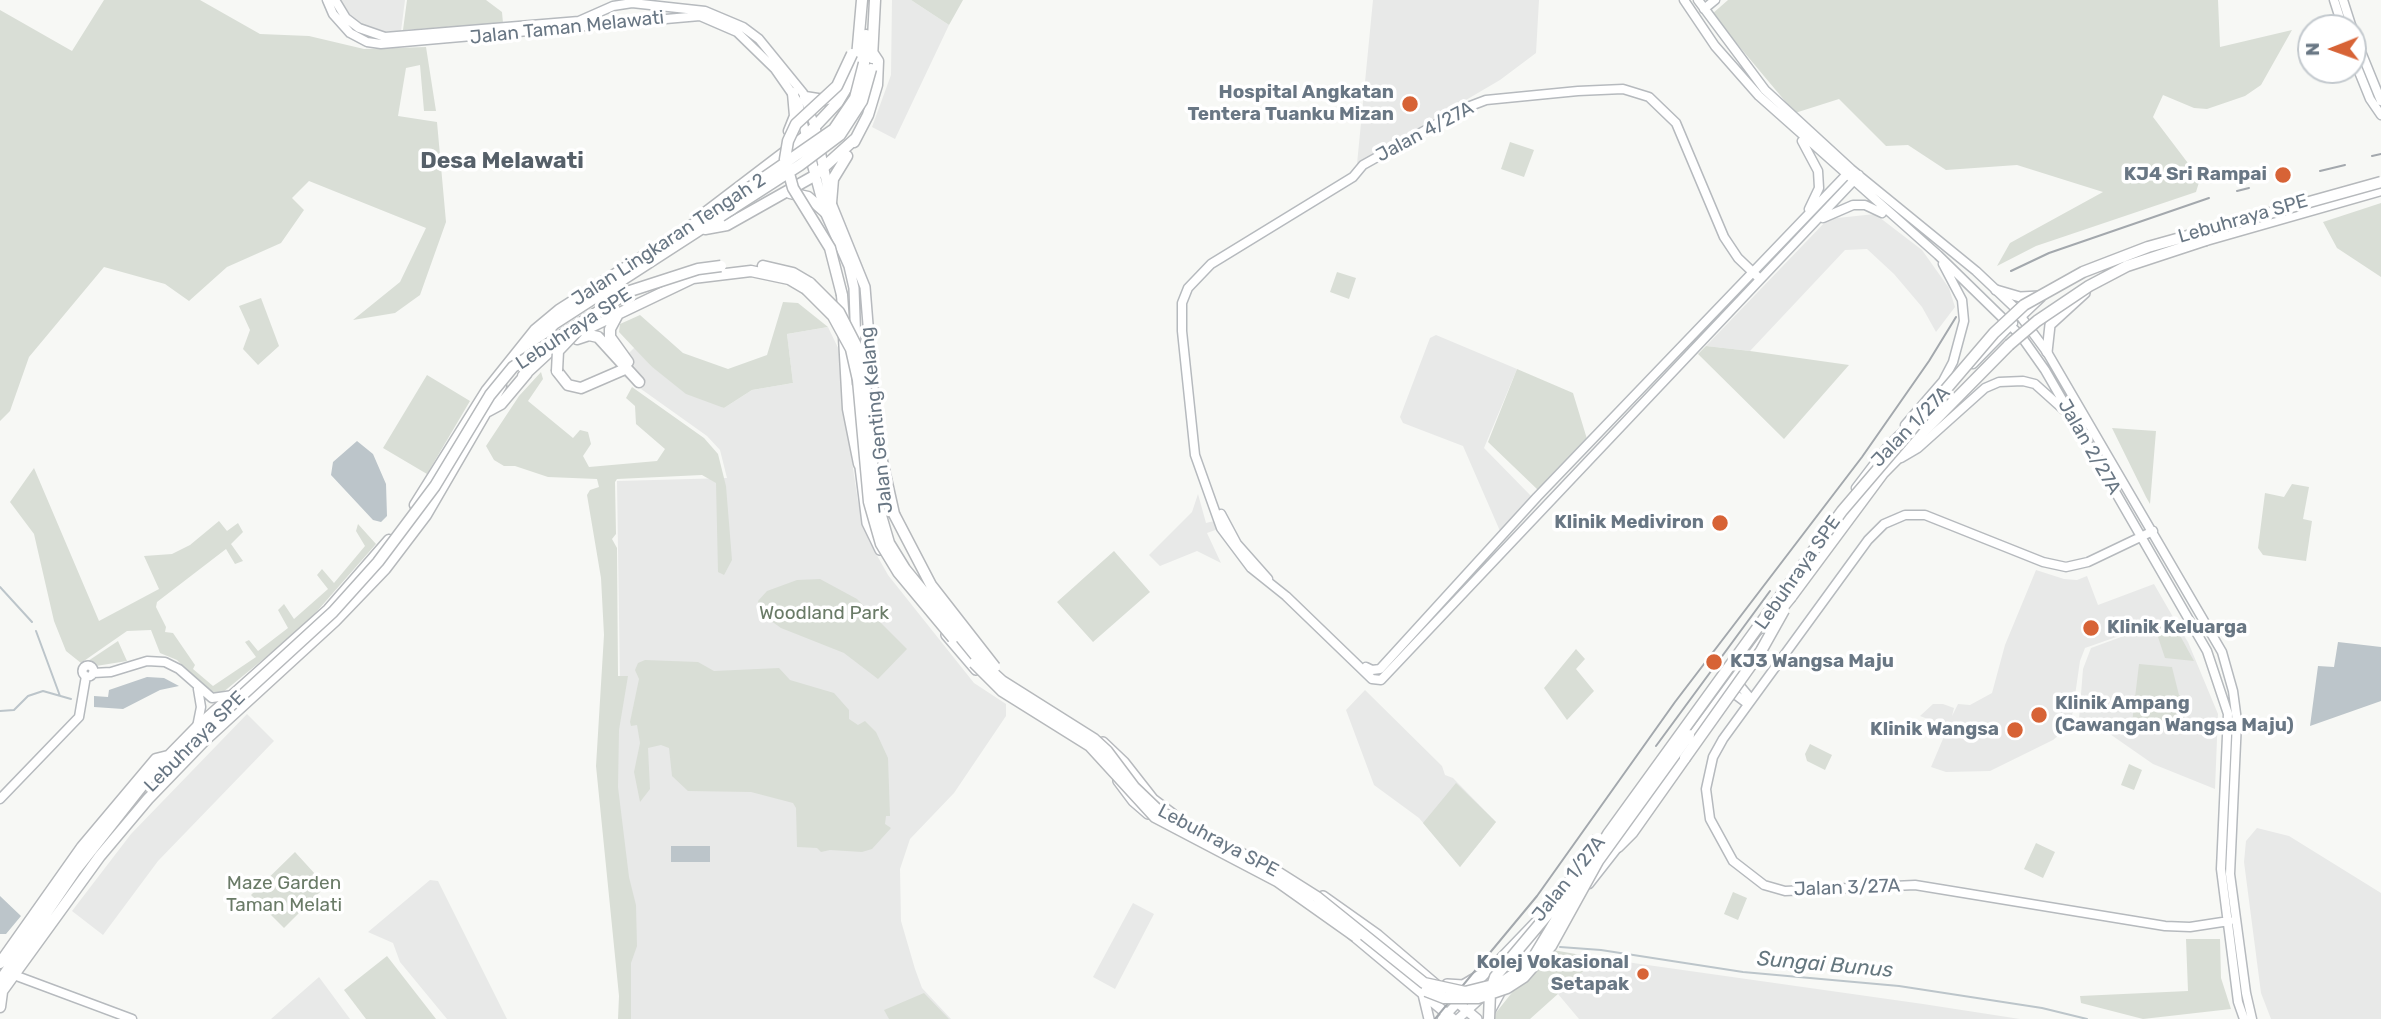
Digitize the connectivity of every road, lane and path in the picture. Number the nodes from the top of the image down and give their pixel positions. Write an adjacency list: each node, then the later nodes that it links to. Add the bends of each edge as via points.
1 (327, 0): 10 (main road, Jalan Taman Melawati, via 350,33 381,44)
2 (335, 0): 8 (main road, Jalan Taman Melawati, via 359,29 386,37 579,21)
3 (863, 0): 12 (highway, Jalan Lingkaran Tengah 2); 16 (highway, via 857,57); 60 (highway, bridge, via 852,54 838,86 796,124 785,159 793,188 830,248 842,295 848,409)
4 (875, 0): 11 (highway, Jalan Lingkaran Tengah 2)
5 (1686, 0): 9 (main road); 14 (main road, Jalan 2/27A, via 1714,46)
6 (1698, 0): 9 (main road, Jalan 2/27A)
7 (1715, 0): 9 (main road)
8 (613, 6): 10 (main road, via 610,18); 18 (main road, Jalan Taman Melawati, via 660,4 727,18 759,39)
9 (1704, 9): 14 (main road, via 1705,24); 27 (main road, Jalan 2/27A, via 1765,90)
10 (616, 22): 17 (main road, Jalan Taman Melawati, via 700,16 715,20 753,44)
11 (872, 52): 12 (highway, Jalan Lingkaran Tengah 2); 24 (highway, via 878,61 877,85)
12 (868, 66): 36 (highway, Jalan Lingkaran Tengah 2, bridge, via 855,98 834,129); 36 (highway, Jalan Lingkaran Tengah 2, bridge, via 862,101 840,135 800,165)
13 (2367, 67): 19 (main road)
14 (1736, 68): 22 (main road, Jalan 2/27A)
15 (2364, 84): 20 (main road)
16 (844, 92): 18 (highway, via 824,100); 21 (highway)
17 (793, 93): 23 (main road, Jalan Taman Melawati); 25 (highway, via 793,121)
18 (805, 97): 21 (main road, Jalan Taman Melawati)
19 (2381, 101)
20 (2381, 115)
21 (815, 127): 23 (highway); 26 (main road)
22 (1793, 129): 27 (main road, Jalan 2/27A); 33 (main road, via 1818,171 1816,196)
23 (806, 136): 25 (highway); 26 (main road)
24 (855, 139): 26 (highway); 32 (highway, via 834,174)
25 (771, 162): 29 (highway, via 788,163 792,168); 36 (highway, via 708,207)
26 (818, 173): 29 (highway); 32 (main road, Jalan Genting Kelang)
27 (1852, 175): 33 (main road, Jalan 4/27A); 34 (main road, Jalan 4/27A); 35 (main road, Jalan 2/27A); 42 (main road, Jalan 2/27A)
28 (2381, 180): 43 (main road, Jalan 1/27A, via 2165,238 2098,261); 72 (highway, Lebuhraya SPE, bridge, via 2148,247 2083,272 2025,305 1994,332 1876,468)
29 (789, 190): 31 (highway)
30 (2381, 192): 38 (main road, Jalan 1/27A); 63 (highway, Lebuhraya SPE, bridge, via 2152,256 2071,296 2009,345 1883,473)
31 (779, 196): 32 (highway, via 802,194); 36 (highway, via 727,225)
32 (828, 207): 57 (main road, Jalan Genting Kelang, via 865,287); 60 (main road, Jalan Genting Kelang, via 854,288)
33 (1802, 220): 39 (main road, Jalan 4/27A)
34 (1814, 223): 35 (main road, via 1853,205 1875,208); 39 (main road, Jalan 4/27A)
35 (1899, 224): 37 (main road, Jalan 2/27A)
36 (696, 228): 55 (highway, Jalan Lingkaran Tengah 2, via 551,327 513,369); 66 (highway, Jalan Lingkaran Tengah 2, via 559,310 520,345 398,529 328,610)
37 (1938, 255): 46 (main road, Jalan 2/27A); 58 (main road, via 1962,300 1964,321 1943,381)
38 (2106, 273): 47 (main road, Jalan 1/27A, via 2068,295); 51 (main road, via 2050,325)
39 (1757, 276): 39 (main road, Jalan 4/27A, via 1724,237 1676,123 1648,97 1623,89 1486,100 1363,165 1353,177 1198,274 1188,288 1181,315 1194,443 1237,544 1373,678 1386,677)
40 (655, 282): 41 (highway, Lebuhraya SPE, bridge, via 721,267 778,268); 52 (highway, bridge, via 563,342 556,355 558,371 568,385 581,388); 76 (highway, Lebuhraya SPE, bridge, via 621,296 513,367 429,495 378,562 333,612)
41 (808, 286): 44 (highway, Lebuhraya SPE, via 772,274 727,272 693,278); 63 (highway, Lebuhraya SPE, bridge, via 833,316 851,349 869,502 881,544 898,572 976,666 1002,691 1090,746 1155,817 1277,881 1426,992 1444,998 1491,995 1524,977 1542,958 1598,861); 67 (highway, Lebuhraya SPE, bridge, via 839,312 860,353 874,495 896,556 980,661)
42 (1996, 290): 43 (main road, via 2020,297); 45 (main road, Jalan 2/27A)
43 (2042, 296): 45 (main road, Jalan 1/27A)
44 (619, 314): 52 (highway, via 610,337); 53 (highway, Lebuhraya SPE, via 576,334)
45 (2021, 316): 46 (main road, Jalan 1/27A); 47 (main road, Jalan 2/27A)
46 (2012, 325): 48 (main road, Jalan 1/27A); 49 (main road, Jalan 2/27A)
47 (2029, 328): 49 (main road, Jalan 1/27A); 51 (main road, Jalan 2/27A)
48 (2003, 334): 50 (main road, via 2009,336); 58 (main road, Jalan 1/27A)
49 (2021, 335): 50 (main road, Jalan 1/27A); 56 (main road, Jalan 2/27A)
50 (2011, 345): 59 (main road, Jalan 1/27A)
51 (2047, 352): 61 (main road, Jalan 2/27A)
52 (627, 366): 53 (highway, via 602,340 589,335); 54 (highway)
53 (523, 376): 55 (highway, via 500,404)
54 (639, 382)
55 (488, 411): 85 (highway, Jalan Lingkaran Tengah 2, via 426,515 385,569 156,790 100,856)
56 (2073, 419): 59 (main road, via 2035,384 1999,382 1984,388); 62 (main road, Jalan 2/27A)
57 (878, 443): 67 (highway, bridge, via 894,514 930,585 991,663); 73 (main road, Jalan Genting Kelang, via 883,512 899,553 929,595 1006,682 1105,743)
58 (1888, 446): 84 (main road, Jalan 1/27A, via 1584,863)
59 (1901, 458): 64 (main road, Jalan 1/27A)
60 (859, 464): 74 (main road, Jalan Genting Kelang, via 867,523 926,611 1002,695 1092,750)
61 (2151, 531): 62 (main road, Jalan 3/27A); 79 (main road, Jalan 2/27A, via 2221,652 2233,691 2236,771)
62 (2140, 537): 69 (main road, Jalan 3/27A, via 2066,568 1925,515 1895,519 1874,531); 78 (main road, Jalan 2/27A, via 2207,651 2228,714 2221,842)
63 (1791, 597): 77 (highway, bridge, via 1761,651)
64 (1737, 675): 68 (main road, Jalan 1/27A); 69 (main road, via 1738,687)
65 (197, 686): 66 (main road, via 212,698); 70 (main road, via 201,707); 75 (main road, via 165,662 147,661 90,675 79,717)
66 (233, 695): 70 (highway, Jalan Lingkaran Tengah 2)
67 (1024, 696): 72 (highway, Lebuhraya SPE, bridge, via 1094,739 1159,811 1298,885 1424,983 1450,991 1494,986 1530,962 1582,874)
68 (1720, 699): 69 (main road, via 1734,694); 77 (main road, Jalan 1/27A)
69 (1749, 702): 80 (main road, Jalan 3/27A, via 1713,757 1706,789 1710,819 1720,842 1733,861 1764,885 1798,892 1916,885 2165,926)
70 (197, 727): 71 (highway, Jalan Lingkaran Tengah 2)
71 (169, 756): 76 (highway, Jalan Lingkaran Tengah 2); 82 (highway, via 156,759 82,846)
72 (1649, 778): 100 (highway, bridge, via 1588,852 1548,914 1501,968 1490,992)
73 (1143, 788): 74 (main road, via 1141,800); 86 (main road, Jalan Genting Kelang, via 1186,822 1317,892)
74 (1130, 798): 89 (main road, Jalan Genting Kelang, via 1154,818 1288,891)
75 (0, 799)
76 (122, 811): 87 (highway, Jalan Lingkaran Tengah 2)
77 (1618, 847): 83 (main road, Jalan 1/27A)
78 (2224, 901): 79 (main road, Jalan 2/27A); 80 (main road)
79 (2231, 921): 80 (main road, Jalan 3/27A); 81 (main road, Jalan 2/27A); 102 (main road, Jalan 2/27A)
80 (2210, 924): 81 (main road)
81 (2229, 940): 101 (main road, Jalan 2/27A)
82 (0, 962)
83 (1515, 965): 91 (main road, Jalan 1/27A); 100 (main road)
84 (1490, 969): 86 (main road, via 1463,985); 88 (main road, Jalan 1/27A)
85 (14, 975): 90 (highway, Jalan Lingkaran Tengah 2); 96 (main road)
86 (1429, 978): 92 (main road, Jalan Genting Kelang)
87 (0, 981)
88 (1471, 988): 91 (main road, via 1471,997); 92 (main road, Jalan 1/27A)
89 (1420, 989): 95 (main road, Jalan Genting Kelang); 97 (main road)
90 (1, 993): 93 (highway)
91 (1482, 998): 94 (main road, Jalan 1/27A)
92 (1457, 1002): 94 (main road, Jalan Genting Kelang); 95 (main road, Jalan 1/27A)
93 (0, 1007)
94 (1467, 1010): 98 (main road, Jalan 1/27A); 99 (main road, Jalan Genting Kelang)
95 (1447, 1017)
96 (132, 1019)
97 (1429, 1019)
98 (1458, 1019)
99 (1477, 1019)
100 (1488, 1019)
101 (2244, 1019)
102 (2252, 1019)

